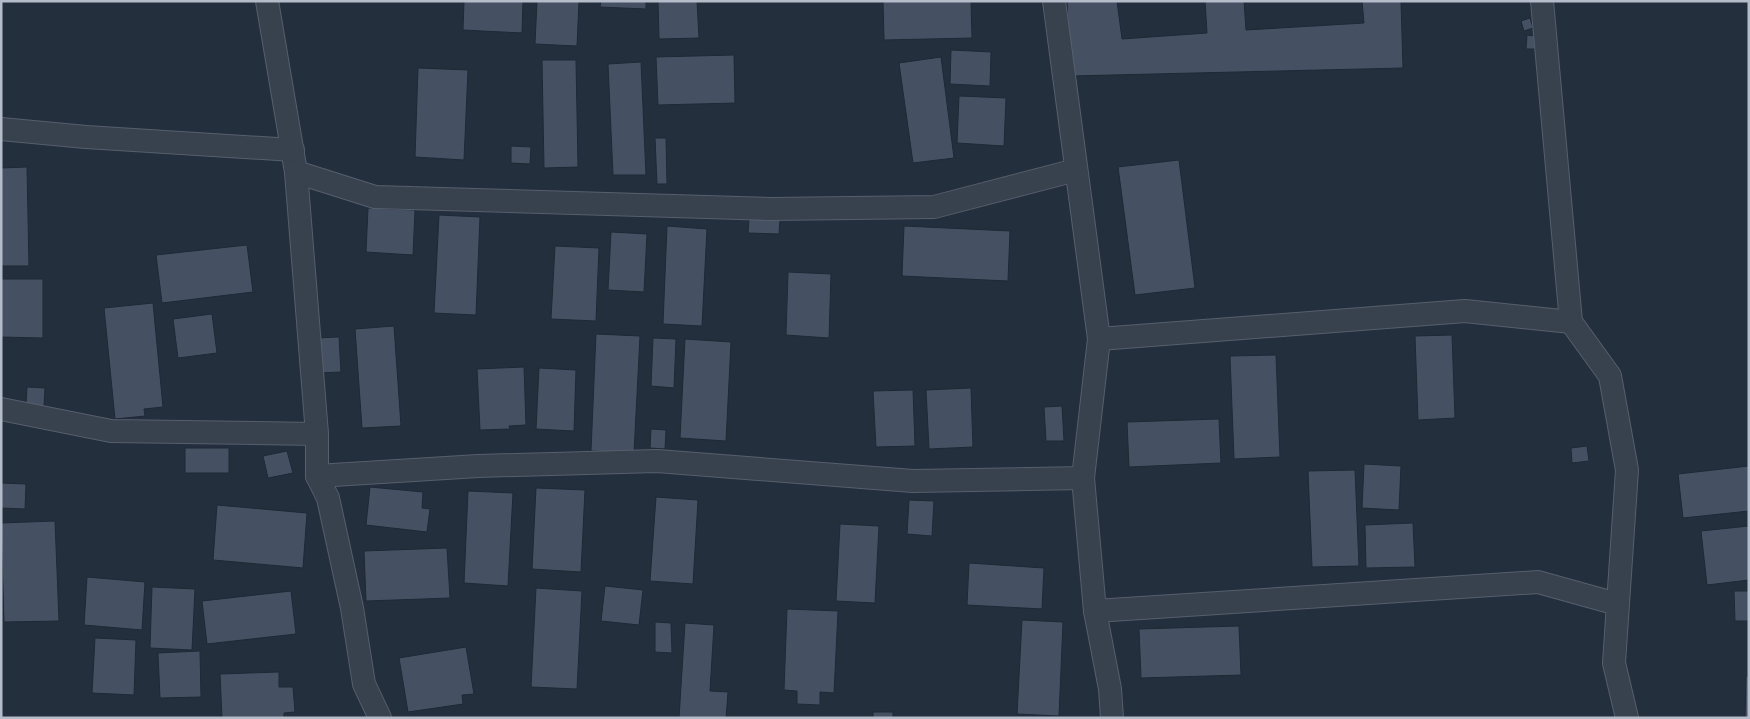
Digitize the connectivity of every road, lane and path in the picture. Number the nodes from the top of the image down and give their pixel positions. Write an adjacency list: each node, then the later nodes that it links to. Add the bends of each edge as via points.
1 (267, 1): 5 (street)
2 (1054, 1): 6 (street)
3 (1542, 1): 7 (street)
4 (1, 129): 5 (street)
5 (295, 161): 6 (street, via 375,197 770,210 934,206); 10 (street)
6 (1076, 170): 8 (street)
7 (1571, 322): 8 (street, via 1465,311); 13 (street, via 1610,376 1627,470)
8 (1099, 339): 12 (street)
9 (1, 410): 10 (street, via 111,431)
10 (317, 434): 11 (street)
11 (317, 476): 12 (street, via 478,466 657,461 913,481); 15 (street, via 328,498 352,608 364,684)
12 (1083, 478): 14 (street)
13 (1617, 604): 14 (street, via 1538,582); 17 (street, via 1614,662)
14 (1095, 611): 16 (street, via 1110,689)
15 (380, 718)
16 (1112, 718)
17 (1627, 718)

